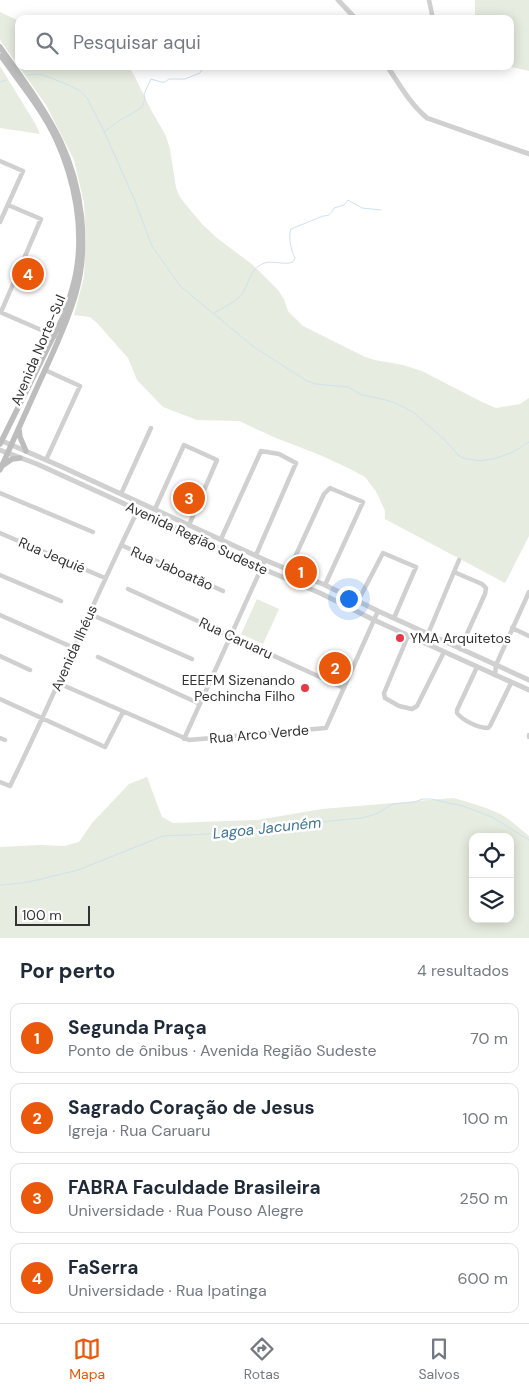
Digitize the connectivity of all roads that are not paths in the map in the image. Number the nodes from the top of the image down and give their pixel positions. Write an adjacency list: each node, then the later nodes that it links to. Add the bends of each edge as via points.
1 (338, 0): 3 (street)
2 (429, 0): 4 (street)
3 (352, 15)
4 (432, 15)
5 (0, 47): 7 (main road, Avenida Norte-Sul)
6 (0, 54): 15 (main road, Avenida Norte-Sul, via 56,140 74,195 78,226 76,275)
7 (15, 68)
8 (16, 70): 16 (main road, Avenida Norte-Sul, via 54,128 66,152 78,193 83,235 79,277)
9 (391, 70): 10 (street, via 427,118)
10 (529, 154)
11 (2, 162): 12 (street, via 23,171)
12 (8, 205): 13 (street); 14 (street, via 41,219)
13 (0, 222)
14 (0, 312): 15 (street)
15 (54, 335): 16 (street); 18 (main road, Avenida Norte-Sul)
16 (57, 346): 17 (main road, Avenida Norte-Sul)
17 (45, 370): 19 (main road, Avenida Norte-Sul); 28 (street, via 80,386)
18 (9, 427): 21 (main road); 22 (main road, Avenida Norte-Sul)
19 (19, 428): 23 (main road, Avenida Norte-Sul); 25 (main road)
20 (151, 428): 31 (street)
21 (0, 432)
22 (0, 442): 23 (street, Avenida Região Sudeste)
23 (11, 445): 25 (street, Avenida Região Sudeste); 26 (main road, Avenida Norte-Sul)
24 (0, 450): 26 (street, Avenida Região Sudeste)
25 (26, 451): 28 (street, Avenida Região Sudeste)
26 (8, 454): 27 (street, Avenida Região Sudeste); 29 (main road, Avenida Norte-Sul)
27 (20, 458): 29 (main road, via 12,459); 33 (street, Avenida Região Sudeste)
28 (46, 460): 31 (street, Avenida Região Sudeste)
29 (0, 469)
30 (0, 493): 35 (street)
31 (121, 494): 32 (street, Avenida Região Sudeste)
32 (155, 509): 34 (street, Avenida Região Sudeste); 34 (street, via 184,445 217,460)
33 (138, 510): 38 (street, Avenida Ilhéus); 42 (street, Avenida Região Sudeste)
34 (189, 525): 37 (street, Avenida Região Sudeste)
35 (93, 532)
36 (0, 533): 46 (street, Rua Jequié)
37 (221, 539): 39 (street, Avenida Região Sudeste); 39 (street, via 261,451 279,454 296,463)
38 (121, 545): 46 (street, Avenida Ilhéus); 49 (street, Rua Jaboatão)
39 (256, 555): 40 (street, Avenida Região Sudeste)
40 (265, 560): 42 (street); 43 (street, Avenida Região Sudeste)
41 (459, 560): 44 (street)
42 (261, 568): 57 (street, Avenida Região Sudeste); 60 (street)
43 (289, 570): 47 (street, Avenida Região Sudeste); 47 (street, via 324,494 330,488 347,494 363,502)
44 (454, 572): 59 (street); 64 (street, via 486,588)
45 (0, 575): 51 (street)
46 (105, 578): 54 (street, Avenida Ilhéus)
47 (325, 585): 52 (street, Avenida Região Sudeste)
48 (128, 589): 60 (street, Rua Caruaru)
49 (224, 590)
50 (529, 593): 58 (street)
51 (61, 601)
52 (358, 601): 53 (street, Avenida Região Sudeste); 56 (street, via 383,553 416,567)
53 (378, 611): 56 (street, Avenida Região Sudeste); 57 (street, Rua Arco Verde)
54 (90, 614): 63 (street, Avenida Ilhéus); 68 (street)
55 (0, 615): 63 (street)
56 (394, 618): 59 (street, Avenida Região Sudeste)
57 (374, 620): 61 (street, Avenida Região Sudeste); 76 (street, Rua Arco Verde)
58 (512, 628): 62 (street); 69 (street)
59 (428, 634): 64 (street, Avenida Região Sudeste)
60 (231, 636): 76 (street, Rua Caruaru); 79 (street)
61 (408, 636): 65 (street, Avenida Região Sudeste); 65 (street, via 384,693 385,698 399,706 412,709 417,706)
62 (529, 636)
63 (74, 648): 74 (street, Avenida Ilhéus)
64 (460, 649): 69 (street, Avenida Região Sudeste)
65 (444, 652): 70 (street, Avenida Região Sudeste)
66 (0, 656): 71 (street)
67 (98, 658): 79 (street)
68 (192, 659)
69 (496, 665): 72 (street); 73 (street, Avenida Região Sudeste)
70 (477, 667): 72 (street, Avenida Região Sudeste); 75 (street, via 457,712 473,724 489,727)
71 (30, 670)
72 (495, 675): 75 (street, Avenida Região Sudeste)
73 (529, 680)
74 (58, 683): 80 (street); 81 (street, Avenida Ilhéus)
75 (511, 683): 77 (street, Avenida Região Sudeste)
76 (344, 688): 82 (street, Rua Arco Verde, via 326,728)
77 (529, 690)
78 (0, 699): 81 (street)
79 (200, 704): 82 (street)
80 (123, 712): 81 (street, via 105,747); 82 (street)
81 (42, 719): 83 (street, Avenida Ilhéus, via 10,786)
82 (184, 739)
83 (0, 782)

